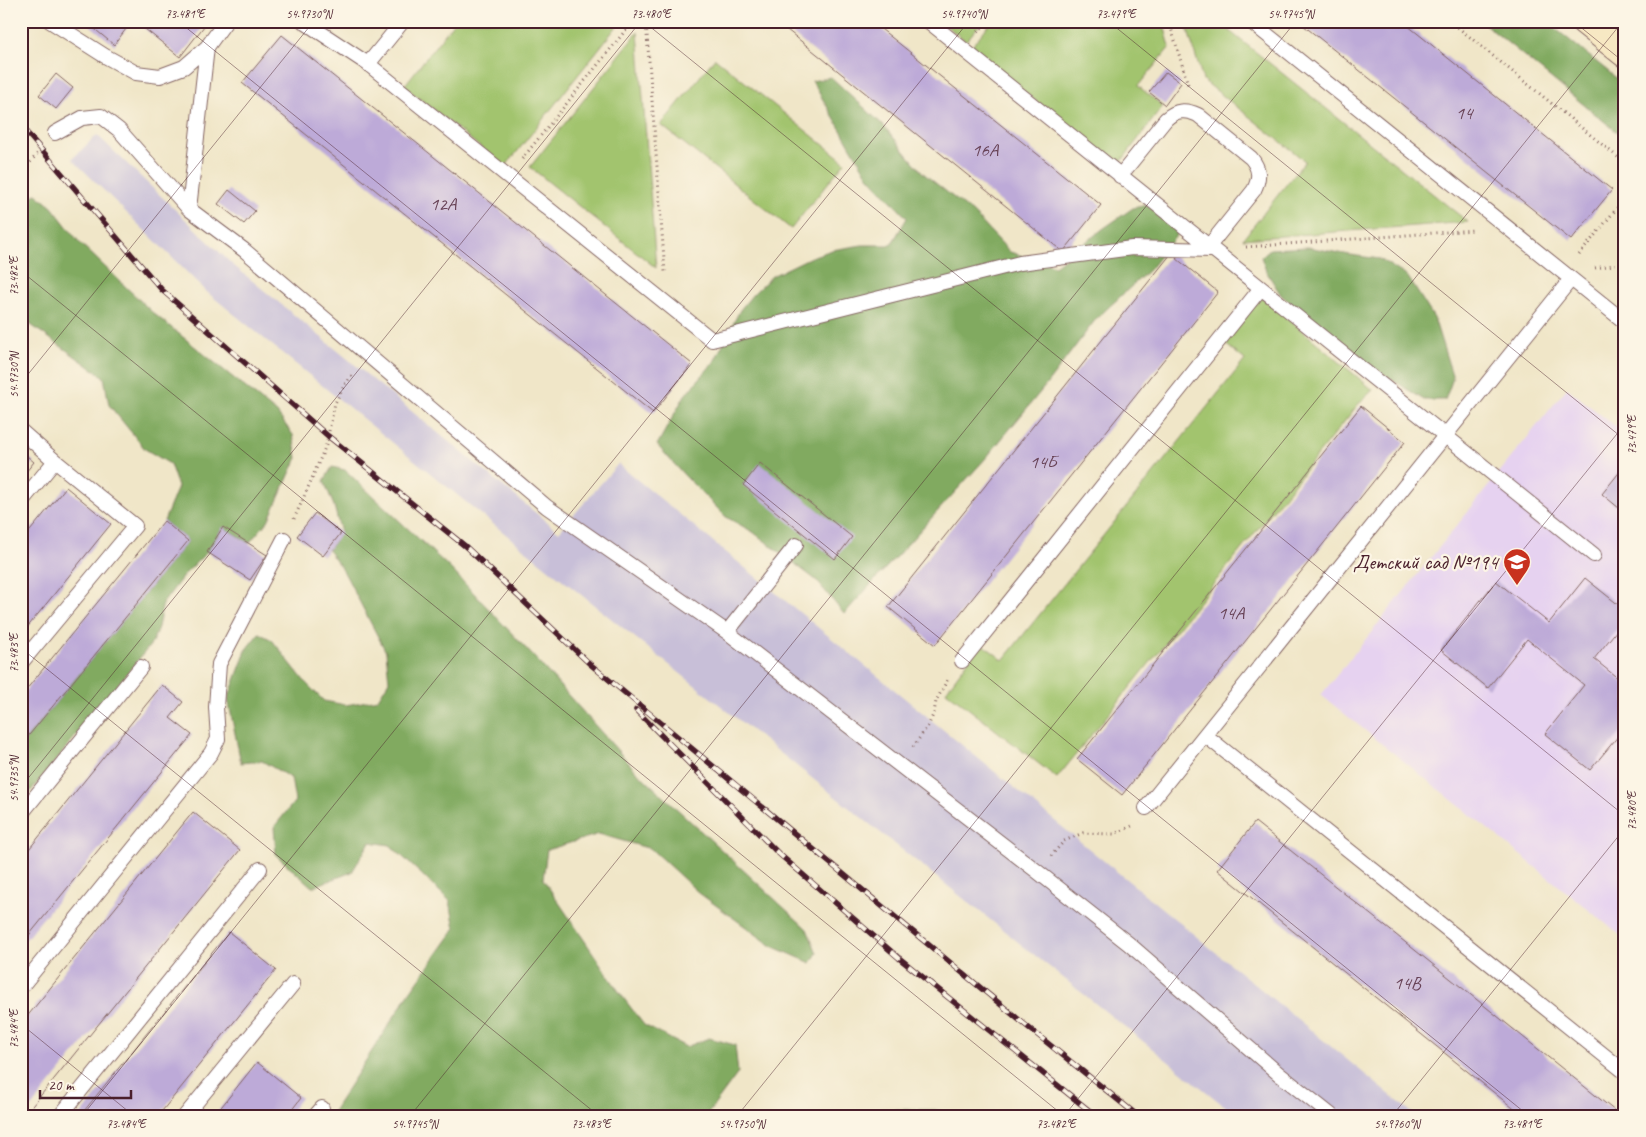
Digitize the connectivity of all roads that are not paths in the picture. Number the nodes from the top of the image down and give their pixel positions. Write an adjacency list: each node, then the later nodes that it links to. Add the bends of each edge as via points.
1 (50, 21): 8 (lane, via 136,73 160,76 184,67)
2 (226, 21): 8 (lane)
3 (303, 21): 10 (lane)
4 (403, 21): 10 (lane)
5 (928, 21): 12 (lane)
6 (1250, 21): 15 (lane)
7 (1585, 21): 9 (main road)
8 (207, 48): 13 (lane)
9 (1625, 53)
10 (368, 64): 14 (lane, via 712,340 1020,263 1132,248)
11 (55, 133): 13 (lane, via 82,118 101,116 119,130)
12 (1120, 176): 14 (lane); 14 (lane, via 1172,113 1190,111 1198,115 1251,158 1259,173 1254,190)
13 (189, 209): 25 (lane, via 244,250 547,507)
14 (1211, 248): 16 (lane)
15 (1568, 276): 17 (lane); 19 (lane)
16 (1261, 288): 19 (lane); 26 (lane)
17 (1625, 322)
18 (21, 432): 20 (lane)
19 (1445, 436): 24 (lane); 29 (lane)
20 (54, 461): 21 (lane); 27 (lane, via 135,526)
21 (21, 502)
22 (284, 539): 34 (lane, via 219,664 218,739 211,754)
23 (796, 545): 25 (lane)
24 (1594, 556)
25 (727, 632): 38 (lane, via 1129,944)
26 (962, 661)
27 (21, 663)
28 (141, 667): 31 (lane)
29 (1205, 736): 30 (lane); 35 (lane)
30 (1146, 808)
31 (21, 814)
32 (260, 869): 36 (lane)
33 (293, 984): 37 (lane)
34 (21, 987)
35 (1625, 1072)
36 (60, 1116)
37 (185, 1116)
38 (1332, 1116)

